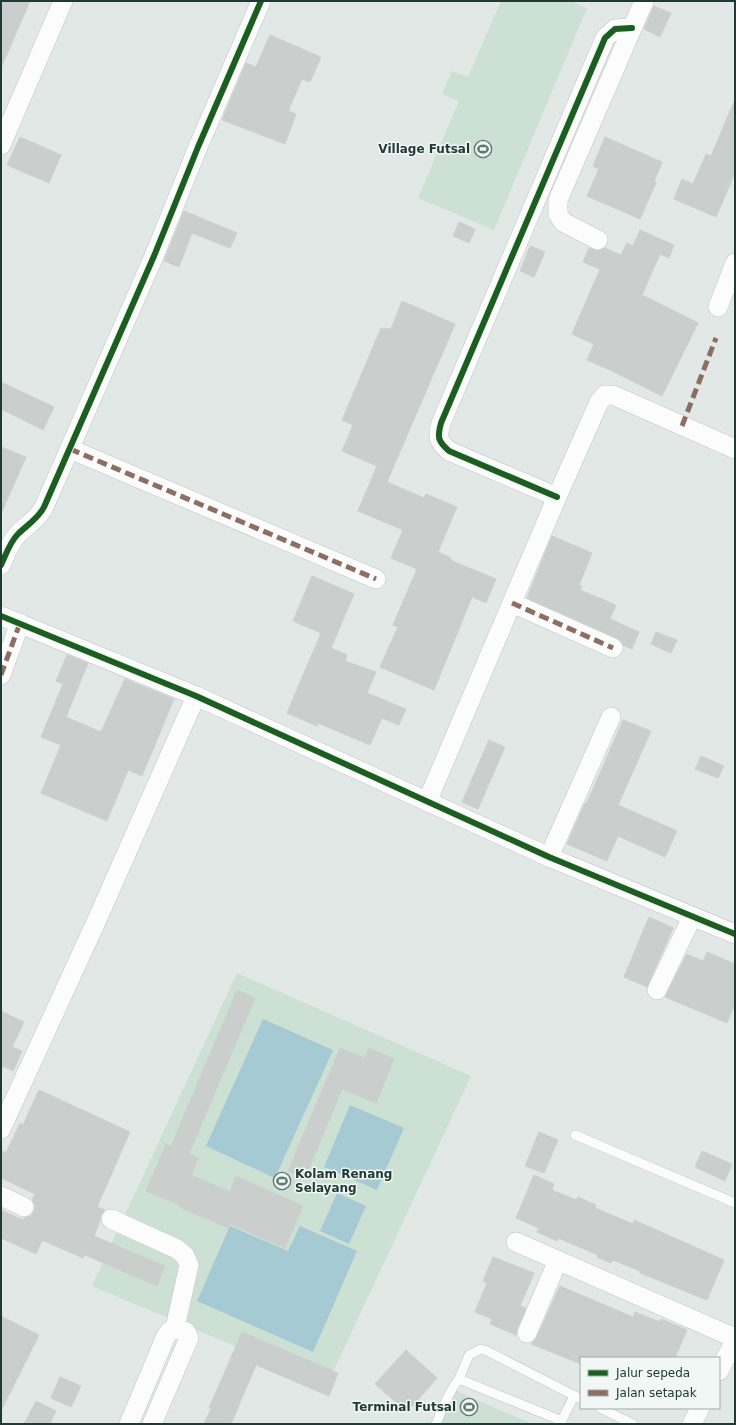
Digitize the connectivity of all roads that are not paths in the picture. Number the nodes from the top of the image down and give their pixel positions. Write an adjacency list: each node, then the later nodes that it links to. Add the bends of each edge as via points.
1 (64, 1): 5 (street)
2 (261, 1): 9 (street)
3 (644, 1): 4 (street)
4 (632, 28): 6 (street, via 558,200 558,214 563,222); 11 (street, via 615,29 605,38 438,433 441,444 449,451)
5 (1, 145)
6 (598, 240)
7 (735, 263): 8 (street)
8 (718, 307)
9 (70, 449): 12 (street, via 41,513 17,535); 13 (street)
10 (735, 449): 11 (street, via 613,395 605,395 599,402)
11 (557, 496): 14 (street)
12 (1, 564)
13 (376, 579)
14 (512, 603): 17 (street); 21 (street)
15 (1, 616): 16 (street)
16 (20, 623): 18 (street); 19 (street)
17 (613, 648)
18 (1, 675)
19 (196, 696): 21 (street); 26 (street)
20 (611, 717): 22 (street)
21 (427, 802): 22 (street)
22 (549, 857): 23 (street)
23 (692, 916): 24 (street); 25 (street)
24 (735, 934)
25 (657, 990)
26 (1, 1129)
27 (575, 1135): 29 (lane)
28 (1, 1196): 30 (street)
29 (735, 1204)
30 (24, 1206)
31 (111, 1219): 34 (street, via 177,1249 185,1256 189,1265)
32 (516, 1242): 33 (street)
33 (558, 1260): 35 (street); 36 (street)
34 (174, 1328): 43 (street, via 166,1336); 44 (street, via 186,1332 189,1338)
35 (527, 1333)
36 (735, 1339): 37 (street)
37 (720, 1369)
38 (459, 1379): 39 (lane, via 469,1355 481,1349); 42 (lane); 45 (lane, via 448,1395)
39 (577, 1397): 42 (lane)
40 (602, 1409): 46 (lane)
41 (700, 1409): 47 (street)
42 (561, 1422)
43 (129, 1424)
44 (152, 1424)
45 (436, 1424)
46 (633, 1424)
47 (692, 1424)

